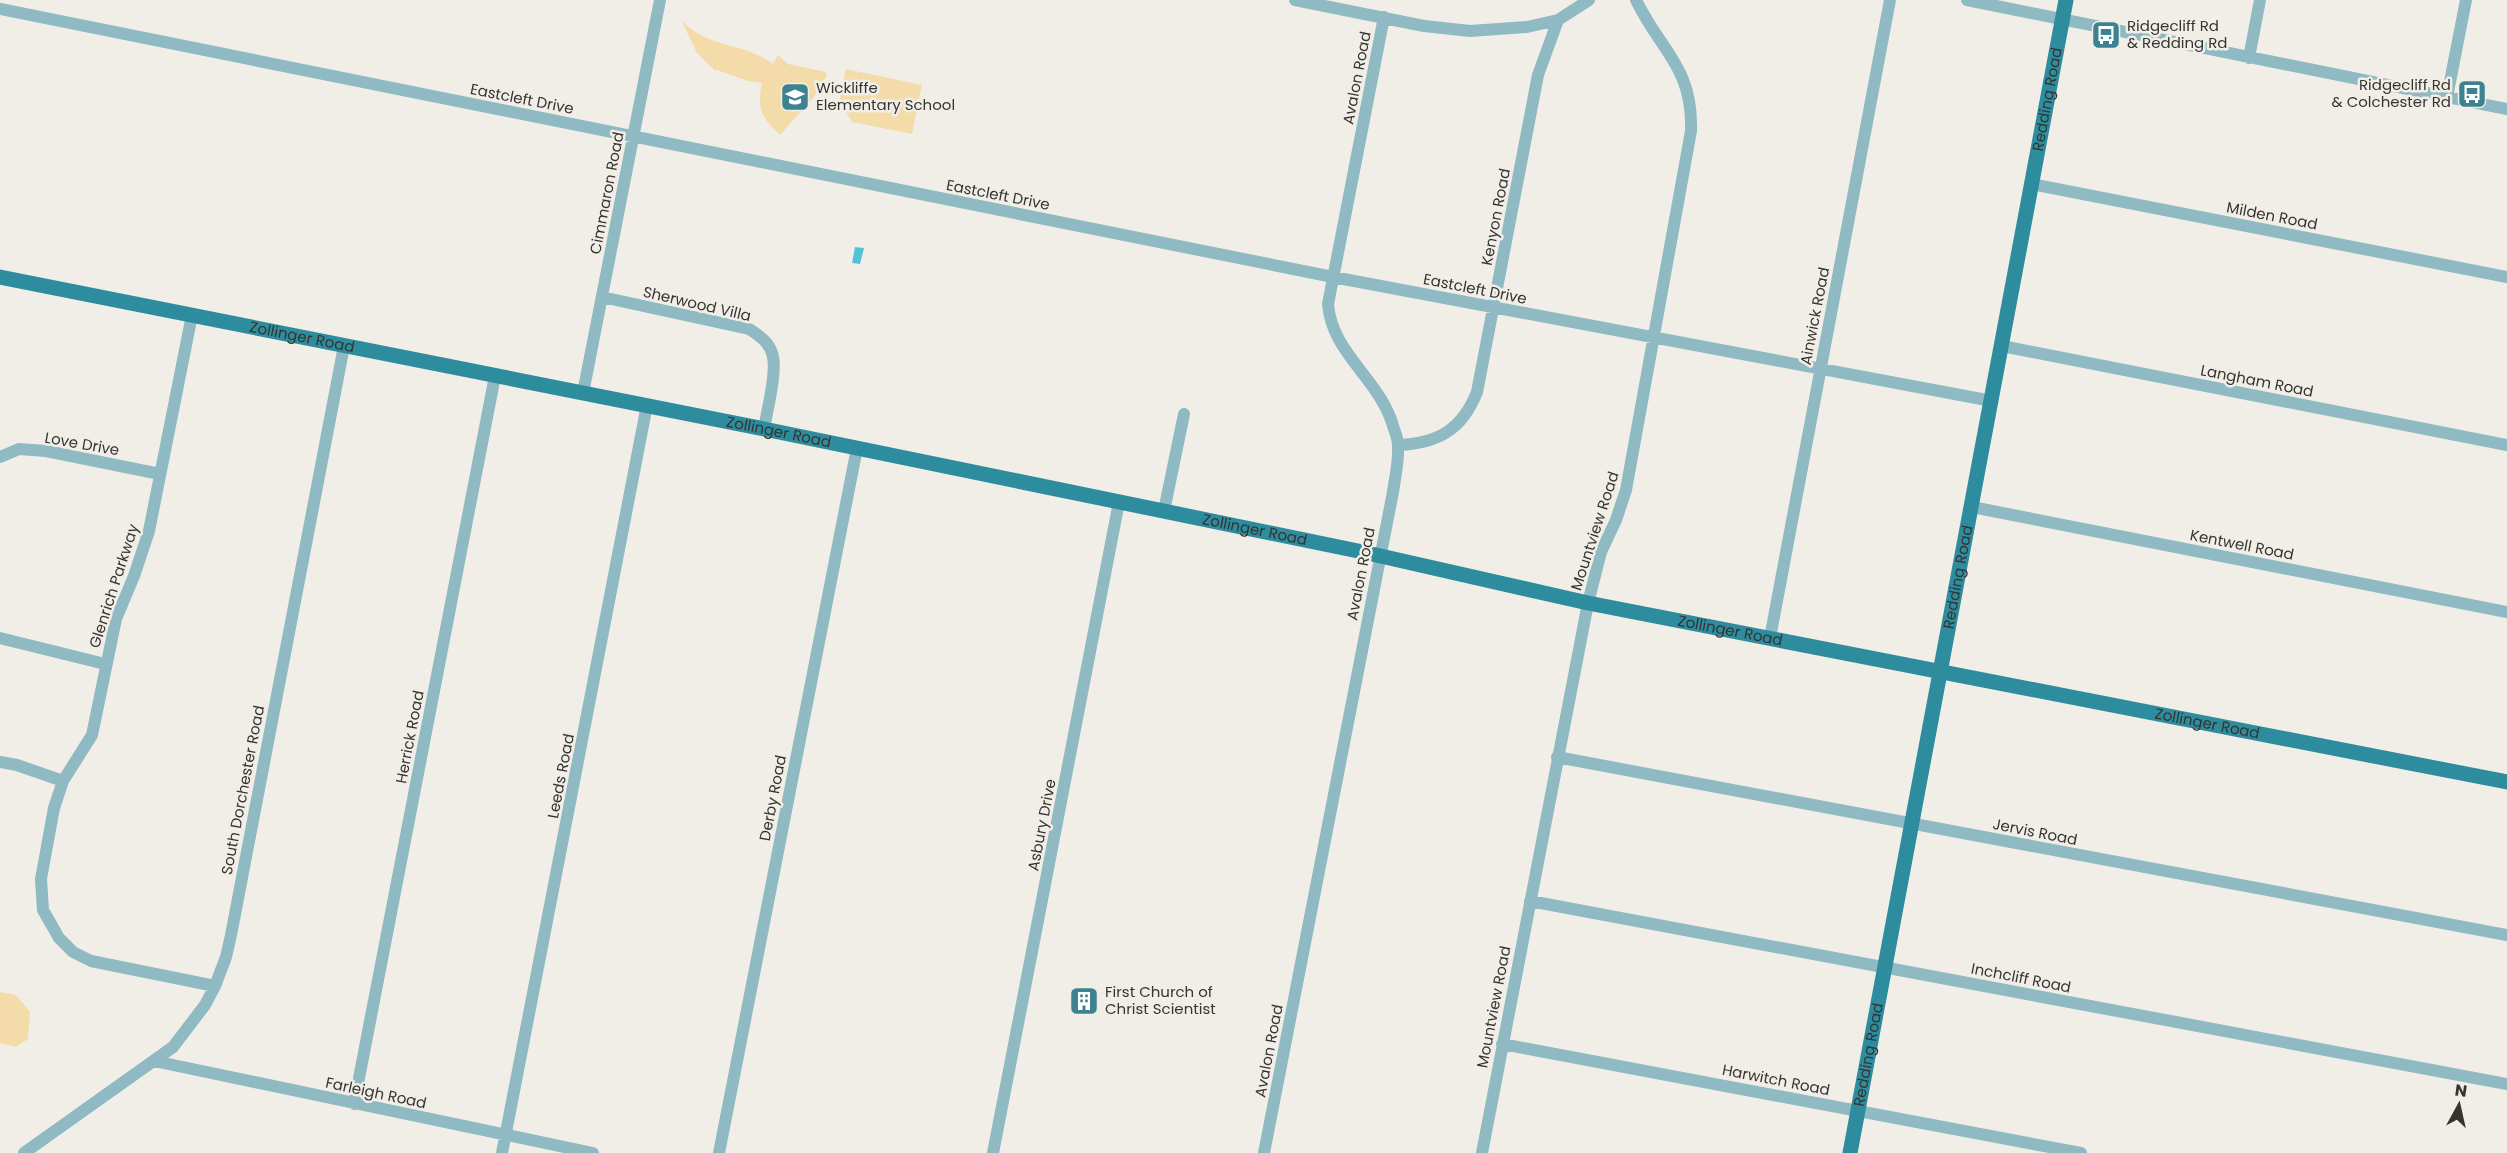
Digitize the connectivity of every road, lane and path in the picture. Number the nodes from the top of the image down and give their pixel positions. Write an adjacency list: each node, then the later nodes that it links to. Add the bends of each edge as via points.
1 (660, 0): 17 (street, Cimmaron Road)
2 (1295, 0): 11 (street)
3 (1589, 0): 13 (street)
4 (1635, 0): 25 (street, Mountview Road, via 1680,69 1692,118)
5 (1890, 0): 28 (street, Ainwick Road)
6 (1967, 0): 12 (street)
7 (2066, 0): 12 (main road, Redding Road)
8 (2260, 0): 14 (street)
9 (2466, 0): 15 (street)
10 (0, 9): 17 (street, Eastcleft Drive)
11 (1384, 18): 13 (street, via 1470,31 1527,27); 20 (street, Avalon Road)
12 (2062, 19): 14 (street); 18 (main road, Redding Road)
13 (1558, 20): 23 (street, Kenyon Road, via 1538,75)
14 (2249, 58): 15 (street)
15 (2447, 97): 16 (street)
16 (2507, 109)
17 (633, 137): 20 (street, Eastcleft Drive); 22 (street, Cimmaron Road)
18 (2031, 184): 21 (street, Milden Road); 27 (main road, Redding Road)
19 (0, 277): 24 (main road, Zollinger Road)
20 (1333, 277): 23 (street, Eastcleft Drive); 35 (street, Avalon Road, via 1328,304 1332,329 1383,399)
21 (2507, 277)
22 (602, 297): 30 (street, Cimmaron Road); 34 (street, Sherwood Villa, via 749,329 764,339 773,354)
23 (1494, 308): 25 (street, Eastcleft Drive); 35 (street, Kenyon Road, via 1477,392 1463,420 1433,440)
24 (192, 315): 26 (main road, Zollinger Road); 39 (street, Glenrich Parkway)
25 (1655, 339): 28 (street, Eastcleft Drive); 44 (street, Mountview Road, via 1626,490 1601,552)
26 (344, 346): 29 (main road, Zollinger Road); 58 (street, South Dorchester Road, via 226,957)
27 (2002, 346): 31 (main road, Redding Road); 36 (street, Langham Road)
28 (1820, 369): 31 (street, Eastcleft Drive); 47 (street, Ainwick Road)
29 (495, 376): 30 (main road, Zollinger Road); 62 (street, Herrick Road)
30 (583, 393): 32 (main road, Zollinger Road)
31 (1992, 401): 41 (main road, Redding Road)
32 (647, 405): 34 (main road, Zollinger Road); 64 (street, Leeds Road)
33 (1184, 414): 42 (street)
34 (764, 429): 37 (main road, Zollinger Road)
35 (1399, 445): 43 (street, Avalon Road)
36 (2507, 445)
37 (856, 448): 40 (main road, Zollinger Road); 68 (street, Derby Road)
38 (0, 457): 39 (street, Love Drive, via 19,449 46,451)
39 (160, 474): 48 (street, Glenrich Parkway, via 149,531 116,619)
40 (1119, 502): 42 (main road, Zollinger Road); 69 (street, Asbury Drive)
41 (1972, 507): 45 (street, Kentwell Road); 49 (main road, Redding Road)
42 (1164, 511): 43 (main road, Zollinger Road)
43 (1380, 556): 44 (main road, Zollinger Road); 70 (street, Avalon Road)
44 (1588, 603): 47 (main road, Zollinger Road); 50 (street, Mountview Road)
45 (2507, 612)
46 (0, 638): 48 (street)
47 (1770, 638): 49 (main road, Zollinger Road)
48 (105, 664): 52 (street, Glenrich Parkway, via 92,735)
49 (1940, 671): 53 (main road, Zollinger Road); 54 (main road, Redding Road)
50 (1557, 757): 54 (street, Jervis Road); 55 (street, Mountview Road)
51 (0, 762): 52 (street)
52 (63, 781): 58 (street, Glenrich Parkway, via 41,879 43,910 59,938 73,952 91,961)
53 (2507, 783)
54 (1912, 825): 56 (street, Jervis Road); 57 (main road, Redding Road)
55 (1530, 901): 57 (street, Inchcliff Road); 59 (street, Mountview Road)
56 (2507, 935)
57 (1885, 968): 61 (street, Inchcliff Road); 63 (main road, Redding Road)
58 (215, 986): 60 (street, South Dorchester Road, via 173,1047)
59 (1502, 1044): 63 (street, Harwitch Road); 71 (street, Mountview Road)
60 (154, 1061): 62 (street, Farleigh Road); 65 (street, South Dorchester Road)
61 (2507, 1084)
62 (354, 1104): 64 (street, Farleigh Road)
63 (1859, 1111): 72 (main road, Redding Road); 73 (street, Harwitch Road)
64 (506, 1135): 66 (street, Leeds Road); 67 (street, Farleigh Road)
65 (24, 1153)
66 (502, 1153)
67 (593, 1153)
68 (719, 1153)
69 (993, 1153)
70 (1264, 1153)
71 (1482, 1153)
72 (1850, 1153)
73 (2080, 1153)

